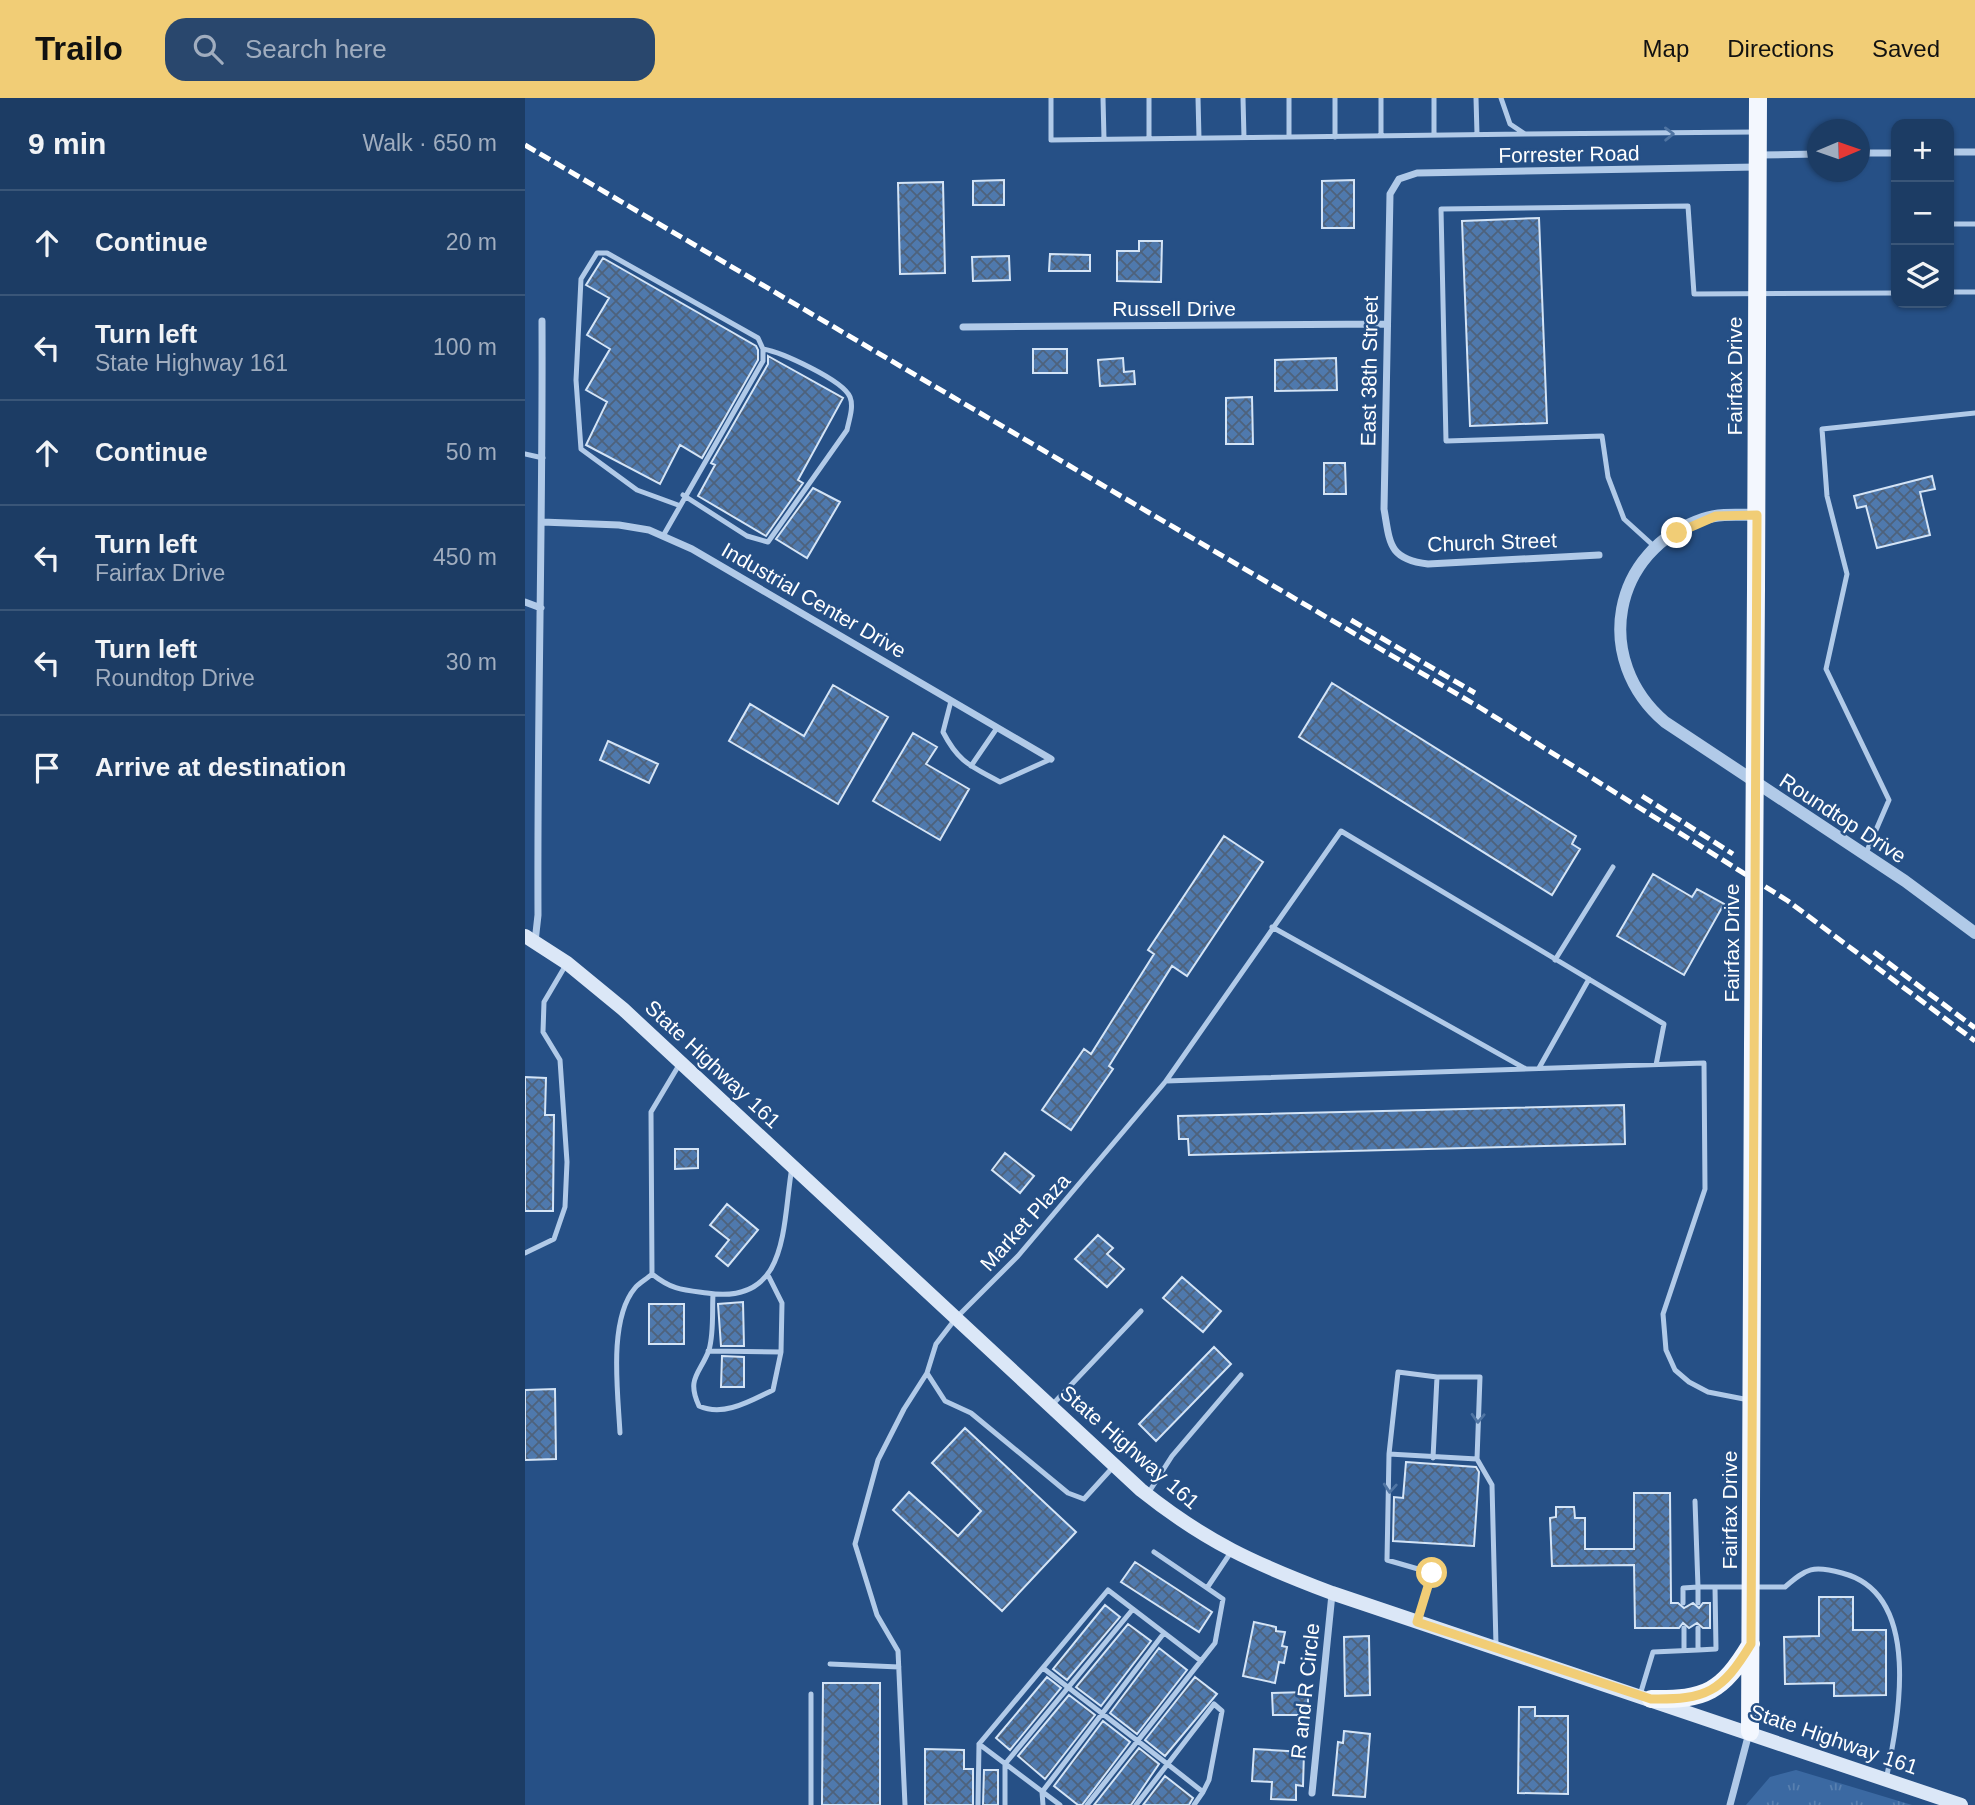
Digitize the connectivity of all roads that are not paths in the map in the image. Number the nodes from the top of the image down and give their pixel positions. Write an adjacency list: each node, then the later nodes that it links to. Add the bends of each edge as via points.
1 (1051, 98): 22 (lane, via 1051,140)
2 (1103, 98): 22 (lane)
3 (1149, 98): 23 (lane)
4 (1198, 98): 20 (lane)
5 (1243, 98): 21 (lane)
6 (1289, 98): 19 (lane)
7 (1335, 98): 17 (lane)
8 (1381, 98): 18 (lane)
9 (1434, 98): 16 (lane)
10 (1476, 98): 14 (lane)
11 (1501, 98): 15 (lane, via 1510,124)
12 (1758, 98): 13 (main road, Fairfax Drive)
13 (1758, 132): 15 (lane, one-way to 13); 29 (main road, Fairfax Drive)
14 (1477, 134): 15 (lane); 16 (lane)
15 (1525, 134)
16 (1434, 135): 18 (lane)
17 (1335, 136): 18 (lane); 19 (lane)
18 (1381, 136)
19 (1289, 137): 21 (lane)
20 (1199, 138): 21 (lane); 23 (lane)
21 (1244, 138)
22 (1104, 139): 23 (lane)
23 (1149, 139)
24 (1954, 152): 25 (street)
25 (1975, 152)
26 (1870, 153): 27 (street)
27 (1891, 153)
28 (1807, 155): 29 (street, Forrester Road)
29 (1758, 161): 30 (street, Forrester Road, via 1417,173 1399,179); 36 (main road, Fairfax Drive)
30 (1390, 194): 38 (street, East 38th Street)
31 (1954, 224): 32 (lane)
32 (1975, 224)
33 (1954, 292): 34 (lane)
34 (1975, 292)
35 (1891, 293): 36 (lane)
36 (1757, 294): 46 (main road, Fairfax Drive); 50 (lane, via 1694,294 1688,206 1441,209 1446,441 1602,436 1608,477 1624,519)
37 (543, 321): 43 (street)
38 (1385, 324): 39 (street, Russell Drive); 49 (street, East 38th Street, via 1384,509)
39 (963, 327)
40 (763, 349): 44 (lane, via 763,361); 44 (lane, via 839,385 850,396 847,430 768,542 747,536); 45 (lane, via 758,338 607,253 597,253 589,262 582,279 577,354 581,449 637,490)
41 (1975, 413): 58 (lane, via 1822,429 1828,496 1847,574 1826,669 1889,800)
42 (525, 454): 43 (lane)
43 (543, 458): 47 (street)
44 (683, 495): 45 (lane)
45 (678, 505): 48 (lane)
46 (1757, 515): 50 (street, Roundtop Drive, via 1701,520); 83 (main road, Fairfax Drive, bridge)
47 (543, 522): 48 (street, Industrial Center Drive, via 619,525); 53 (street)
48 (663, 536): 54 (street, Industrial Center Drive)
49 (1392, 547): 51 (street, Church Street, via 1404,559 1428,564)
50 (1655, 548): 58 (street, Roundtop Drive, via 1634,574 1622,606 1620,645 1635,688 1665,722)
51 (1599, 555)
52 (525, 602): 53 (street)
53 (541, 608): 62 (street, via 538,915)
54 (951, 701): 55 (street, Industrial Center Drive); 57 (lane, via 943,732 955,755)
55 (997, 728): 56 (street, Industrial Center Drive); 57 (lane)
56 (1051, 759): 57 (lane, via 1000,782)
57 (971, 766)
58 (1865, 856): 61 (street, Roundtop Drive)
59 (1613, 867): 63 (lane)
60 (1272, 927): 63 (lane, Market Plaza, via 1341,831); 68 (lane); 70 (lane, Market Plaza)
61 (1975, 933)
62 (530, 939): 64 (main road, State Highway 161)
63 (1555, 960): 65 (lane)
64 (567, 963): 66 (main road, State Highway 161); 72 (lane, via 544,1002 543,1032 560,1060 567,1162 565,1207 554,1238)
65 (1589, 979): 67 (lane, via 1664,1024); 69 (lane)
66 (681, 1063): 71 (main road, State Highway 161); 73 (lane, via 651,1112)
67 (1655, 1065): 69 (lane); 83 (lane, via 1704,1063 1705,1189 1664,1314 1666,1350 1675,1370 1689,1382 1708,1392)
68 (1526, 1069): 69 (lane); 70 (lane)
69 (1539, 1069)
70 (1166, 1081): 77 (lane, Market Plaza, via 1018,1256)
71 (792, 1166): 74 (lane, via 781,1247); 77 (main road, State Highway 161)
72 (525, 1252)
73 (652, 1275): 75 (lane, via 669,1288); 85 (lane, via 635,1289 622,1314)
74 (769, 1277): 75 (lane, via 750,1289); 79 (lane, via 782,1303)
75 (713, 1294): 78 (lane)
76 (1141, 1311): 84 (lane)
77 (956, 1318): 80 (lane, Market Plaza, via 936,1344); 84 (main road, State Highway 161)
78 (708, 1351): 79 (lane); 79 (lane, via 694,1376 694,1395 699,1406 708,1410 736,1408 773,1390)
79 (781, 1352)
80 (927, 1373): 89 (lane, via 945,1401 971,1413 1067,1493 1084,1499); 112 (lane, Market Plaza, via 878,1460 855,1544 877,1615 898,1651)
81 (1241, 1375): 90 (lane, via 1172,1456)
82 (1437, 1377): 86 (lane, via 1398,1371); 87 (lane); 88 (lane, one-way to 88, via 1480,1377)
83 (1752, 1400): 96 (main road, Fairfax Drive)
84 (1051, 1406): 89 (main road, State Highway 161)
85 (620, 1433)
86 (1389, 1454): 87 (lane); 102 (lane, one-way to 102, via 1387,1560 1432,1573)
87 (1433, 1458): 88 (lane)
88 (1477, 1460): 107 (lane, via 1492,1485)
89 (1114, 1465): 90 (main road, State Highway 161)
90 (1147, 1495): 93 (main road, State Highway 161)
91 (1695, 1501): 94 (lane)
92 (1154, 1552): 97 (lane)
93 (1231, 1552): 97 (lane); 98 (main road, State Highway 161)
94 (1698, 1587): 95 (lane); 99 (lane, via 1683,1588); 100 (lane)
95 (1715, 1587): 96 (lane); 109 (lane, via 1716,1649)
96 (1752, 1587): 106 (main road, Fairfax Drive); 123 (lane, via 1784,1587 1805,1570 1825,1568 1855,1576 1886,1607 1897,1633 1900,1677 1897,1727)
97 (1207, 1588): 110 (lane, via 1223,1599 1215,1643)
98 (1332, 1593): 102 (main road, State Highway 161); 126 (street, R and R Circle)
99 (1683, 1603)
100 (1698, 1603)
101 (1133, 1609): 105 (lane); 113 (lane, via 1108,1590); 114 (lane)
102 (1417, 1622): 107 (main road, State Highway 161)
103 (1683, 1628): 108 (lane)
104 (1698, 1628): 109 (lane)
105 (1164, 1633): 110 (lane); 117 (lane)
106 (1751, 1644): 116 (main road, via 1735,1670 1716,1688 1686,1700); 118 (main road, Fairfax Drive)
107 (1496, 1648): 116 (main road, State Highway 161)
108 (1684, 1650): 109 (lane); 116 (lane, via 1653,1652)
109 (1698, 1650)
110 (1201, 1661): 119 (lane)
111 (830, 1664): 112 (lane)
112 (899, 1667): 128 (lane, Market Plaza)
113 (1043, 1668): 114 (lane); 120 (lane)
114 (1068, 1688): 117 (lane); 121 (lane)
115 (811, 1694): 127 (lane)
116 (1645, 1698): 118 (main road, State Highway 161)
117 (1102, 1713): 119 (lane); 124 (lane)
118 (1750, 1732): 123 (main road, State Highway 161); 137 (street)
119 (1137, 1742): 122 (lane); 133 (lane)
120 (979, 1744): 121 (lane); 129 (lane)
121 (1005, 1764): 124 (lane); 130 (lane)
122 (1168, 1764): 125 (lane); 125 (lane, via 1214,1704 1222,1711); 134 (lane)
123 (1886, 1780): 138 (main road, State Highway 161)
124 (1042, 1792): 131 (lane); 132 (lane)
125 (1203, 1792): 135 (lane); 136 (lane)
126 (1312, 1793)
127 (810, 1805)
128 (905, 1805)
129 (978, 1805)
130 (1005, 1805)
131 (1042, 1805)
132 (1060, 1805)
133 (1087, 1805)
134 (1136, 1805)
135 (1193, 1805)
136 (1203, 1805)
137 (1730, 1805)
138 (1961, 1805)

